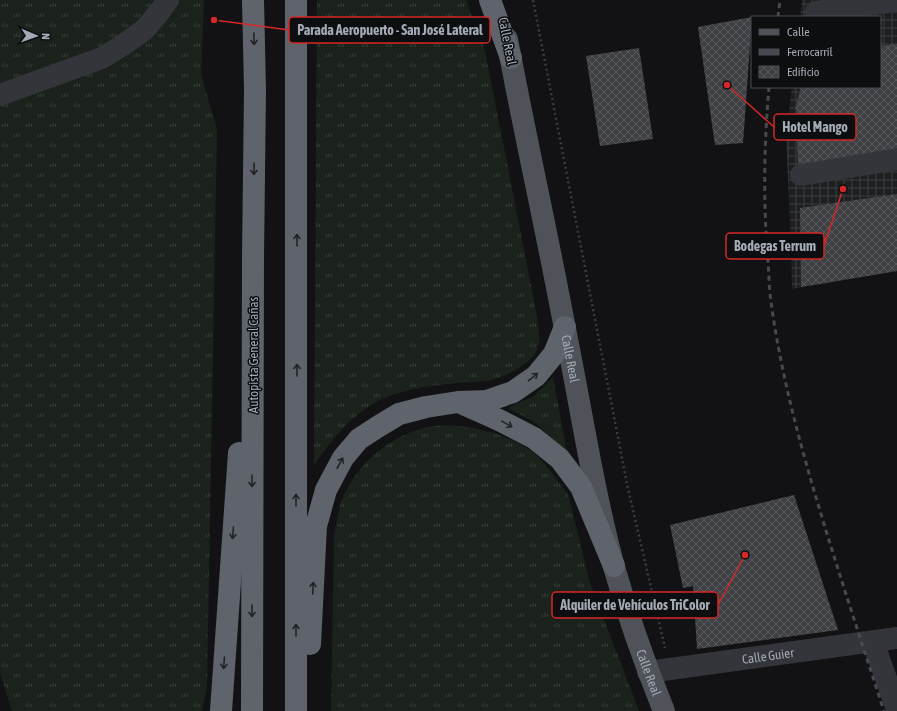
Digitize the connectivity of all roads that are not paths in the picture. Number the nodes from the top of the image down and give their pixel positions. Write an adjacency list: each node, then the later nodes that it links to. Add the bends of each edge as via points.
1 (168, 0): 9 (street, via 144,30 102,58)
2 (253, 0): 12 (highway, Autopista General Cañas, one-way to 12)
3 (296, 0): 21 (highway, one-way to 3)
4 (490, 0): 8 (highway)
5 (500, 0): 8 (main road, Calle Real)
6 (897, 1): 7 (street)
7 (816, 12)
8 (511, 58): 13 (main road, Calle Real)
9 (0, 95)
10 (897, 159): 11 (street)
11 (801, 175)
12 (253, 257): 19 (highway, one-way to 19); 20 (highway, Autopista General Cañas, one-way to 20)
13 (565, 327): 14 (highway, one-way to 13, via 486,401 513,392 536,376 554,354); 15 (main road, Calle Real)
14 (458, 402): 15 (highway, one-way to 15, via 534,438 560,459 581,488); 22 (highway, one-way to 14, via 316,526 326,490 342,458 359,439 399,414)
15 (614, 566): 17 (main road, Calle Real)
16 (886, 640): 17 (street, Calle Guier); 18 (street)
17 (648, 672): 23 (main road, Calle Real)
18 (897, 709)
19 (221, 711)
20 (252, 711)
21 (296, 711)
22 (307, 711)
23 (664, 711)

